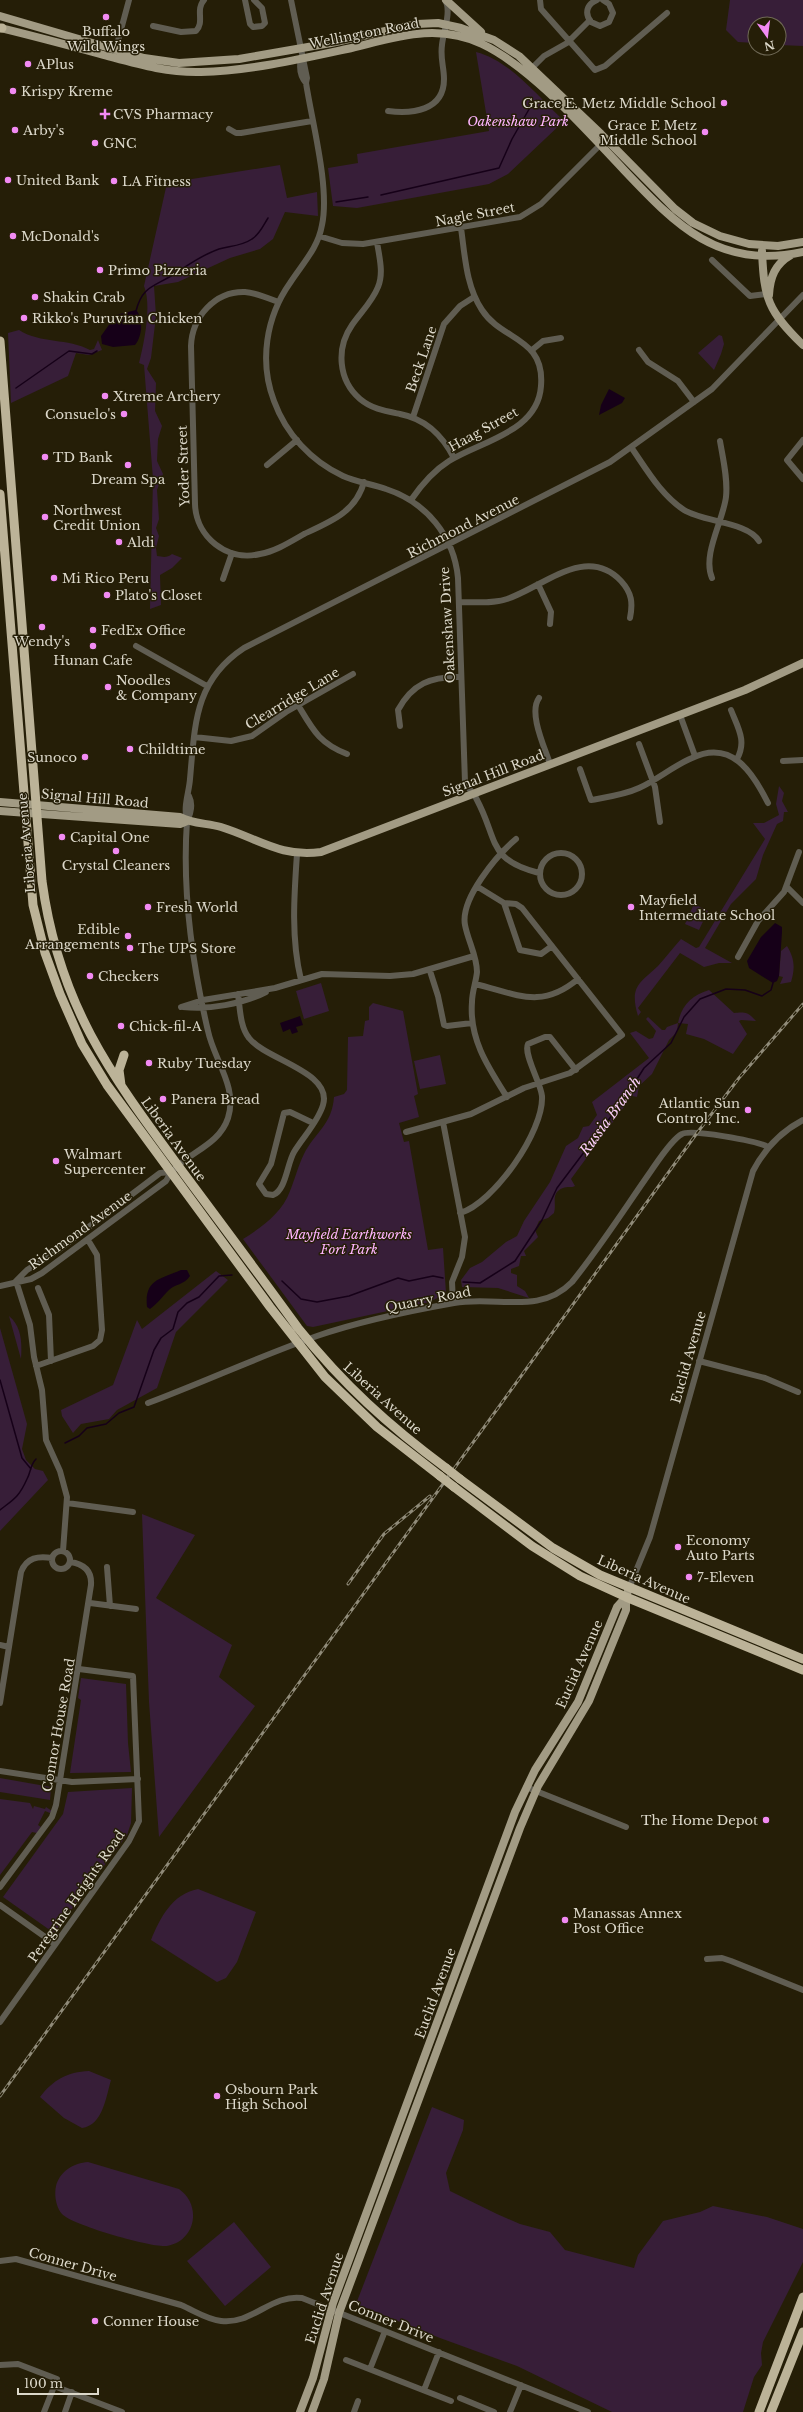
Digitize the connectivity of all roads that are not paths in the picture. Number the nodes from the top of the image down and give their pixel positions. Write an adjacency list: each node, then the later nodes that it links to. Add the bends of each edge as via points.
1 (129, 0): 23 (street)
2 (204, 0): 15 (street, via 200,9 200,25 196,31 181,32)
3 (245, 0): 4 (street, via 250,24 257,28 264,26 265,21 262,8)
4 (254, 0)
5 (291, 0): 18 (street, Oakenshaw Drive)
6 (446, 0): 14 (street, via 448,9); 19 (main road)
7 (540, 0): 20 (street, via 541,10)
8 (597, 0): 10 (street)
9 (603, 0): 13 (street, via 611,6 611,19 600,26)
10 (587, 3): 13 (street)
11 (667, 13): 20 (street, via 599,70 592,69)
12 (0, 16): 23 (main road, Wellington Road)
13 (590, 20): 20 (street)
14 (445, 24): 17 (street); 19 (main road, Wellington Road); 21 (main road, Wellington Road, via 404,26)
15 (153, 26)
16 (1, 28): 23 (main road, Wellington Road)
17 (443, 32): 24 (main road, Wellington Road, via 411,33); 25 (main road, Wellington Road, via 469,39); 26 (street, via 440,56 444,82 438,98 427,108 416,112)
18 (297, 33): 21 (street, Oakenshaw Drive); 22 (street)
19 (492, 39): 25 (main road, Wellington Road, via 514,52)
20 (568, 41): 25 (street, via 544,56)
21 (300, 48): 22 (main road, Wellington Road); 24 (street, Oakenshaw Drive)
22 (290, 50): 23 (main road, Wellington Road, via 190,64)
23 (114, 54): 24 (main road, Wellington Road, via 160,70 199,72)
24 (301, 58): 27 (street, Oakenshaw Drive, via 307,78)
25 (529, 71): 29 (main road, Wellington Road)
26 (388, 111)
27 (312, 121): 28 (street, via 241,133); 31 (street, Oakenshaw Drive, via 325,202)
28 (229, 129)
29 (603, 142): 30 (street, Nagle Street, via 532,211 520,217); 34 (main road, Wellington Road, via 693,223 720,236); 37 (main road, Wellington Road, via 667,216 691,234 727,250)
30 (461, 228): 32 (street, Nagle Street); 40 (street, Haag Street)
31 (319, 236): 32 (street, Nagle Street, via 352,244); 42 (street, Oakenshaw Drive, via 311,255)
32 (377, 242): 50 (street, via 380,283 345,338 341,356 342,370 352,391 368,404 380,410)
33 (803, 242): 34 (main road, Wellington Road)
34 (762, 245): 37 (main road)
35 (803, 252): 36 (main road, Wellington Road)
36 (794, 254): 37 (main road, Wellington Road); 41 (main road, via 774,270)
37 (762, 256): 41 (main road)
38 (712, 260): 41 (street, via 750,296)
39 (803, 295): 43 (street, Richmond Avenue)
40 (474, 297): 47 (street, Haag Street, via 487,316); 50 (street, Beck Lane, via 460,306 444,324)
41 (768, 298): 43 (main road)
42 (278, 302): 51 (street, Oakenshaw Drive, via 268,337 268,377 279,413); 64 (street, Yoder Street, via 251,293 226,295 214,302 201,315 192,336 195,513 206,535 218,546)
43 (779, 320): 46 (main road); 49 (street, Richmond Avenue, via 724,379)
44 (561, 338): 47 (street, via 543,341)
45 (0, 342): 95 (highway, Liberia Avenue)
46 (803, 345)
47 (532, 350): 55 (street, Haag Street, via 542,382 540,397 533,412 517,427)
48 (639, 350): 49 (street, via 648,362 678,381)
49 (694, 402): 54 (street, Richmond Avenue)
50 (413, 417): 55 (street, via 435,431)
51 (297, 440): 56 (street); 58 (street, Oakenshaw Drive, via 328,468 348,478)
52 (803, 440): 57 (street, via 787,460)
53 (720, 441): 61 (street, via 727,489)
54 (631, 447): 61 (street, via 662,490 674,502 690,513); 63 (street, Richmond Avenue, via 595,472)
55 (454, 458): 60 (street, Haag Street, via 432,474)
56 (267, 465)
57 (803, 479)
58 (364, 482): 60 (street, Oakenshaw Drive); 64 (street, Yoder Street, via 356,501 333,520 269,552 253,556)
59 (0, 494): 94 (highway, Liberia Avenue)
60 (411, 500): 63 (street, Oakenshaw Drive, via 435,521)
61 (720, 522): 62 (street, via 750,532); 65 (street, via 708,563)
62 (759, 541)
63 (450, 546): 68 (street, Oakenshaw Drive, via 457,567); 75 (street, Richmond Avenue, via 244,648 226,662)
64 (232, 553): 66 (street)
65 (712, 578)
66 (223, 579)
67 (538, 584): 68 (street, via 506,599); 69 (street, via 573,568 603,569 618,578 628,589 632,600); 70 (street, via 551,612)
68 (459, 602): 74 (street, Oakenshaw Drive)
69 (630, 618)
70 (550, 624)
71 (136, 646): 75 (street)
72 (803, 662): 79 (main road, Signal Hill Road, via 759,684)
73 (353, 674): 77 (street, Clearridge Lane)
74 (461, 677): 80 (street, via 436,678 412,690 398,710); 91 (street, Oakenshaw Drive, via 463,777)
75 (207, 686): 81 (street, Richmond Avenue, via 198,707)
76 (539, 698): 88 (street, via 535,706 535,717)
77 (298, 705): 81 (street, Clearridge Lane, via 247,738 231,741); 83 (street, via 320,740 329,747)
78 (731, 710): 85 (street, via 742,742 742,751)
79 (680, 715): 84 (street); 88 (main road, Signal Hill Road)
80 (400, 726)
81 (194, 737): 99 (street, Richmond Avenue, via 189,796 191,807)
82 (639, 744): 90 (street)
83 (347, 754)
84 (695, 756): 85 (street, via 715,754); 90 (street)
85 (737, 760): 93 (street, via 743,762 754,776)
86 (803, 760): 87 (street)
87 (783, 761)
88 (550, 764): 91 (main road, Signal Hill Road)
89 (580, 769): 90 (street, via 591,800 621,795)
90 (653, 781): 100 (street)
91 (473, 793): 103 (street, Oakenshaw Drive); 104 (main road, Signal Hill Road, via 332,849)
92 (0, 802): 94 (main road, Signal Hill Road)
93 (768, 803)
94 (24, 808): 95 (main road, Signal Hill Road); 96 (main road, Signal Hill Road); 133 (highway, Liberia Avenue, via 34,911 60,996 100,1076)
95 (36, 809): 97 (main road, Signal Hill Road); 98 (main road, Signal Hill Road); 125 (highway, Liberia Avenue, via 44,898 63,975 87,1032)
96 (0, 811)
97 (137, 814): 98 (main road, via 123,817 108,816); 99 (main road, Signal Hill Road, via 180,817)
98 (106, 819): 99 (main road, Signal Hill Road, via 180,824)
99 (187, 821): 104 (main road, Signal Hill Road, via 221,827 282,851); 120 (street, Richmond Avenue, via 185,892)
100 (660, 822)
101 (516, 839): 103 (street)
102 (799, 852): 107 (street)
103 (500, 853): 105 (street, via 513,865); 106 (street, via 489,866)
104 (297, 854): 115 (street, via 294,932)
105 (539, 873): 105 (street, via 545,889 559,896 576,888 582,873 576,859 563,853 547,858)
106 (478, 887): 108 (street); 111 (street, via 465,914 465,926)
107 (787, 887): 109 (street); 112 (street, via 758,921)
108 (504, 903): 110 (street, via 516,904 522,908); 110 (street, via 520,950 541,954)
109 (803, 903)
110 (552, 946): 114 (street)
111 (474, 956): 113 (street); 116 (street, via 477,972)
112 (738, 957)
113 (430, 971): 115 (street, via 397,976 322,974); 121 (street, via 444,1025)
114 (578, 979): 116 (street, via 559,992 542,998); 123 (street, via 622,1035)
115 (301, 980): 117 (street)
116 (475, 984): 121 (street)
117 (270, 989): 118 (street); 119 (street, via 258,996)
118 (238, 994): 119 (street); 120 (street)
119 (239, 1001): 120 (street); 129 (street, via 244,1029 252,1042 312,1077 320,1085 324,1096 323,1104)
120 (203, 1003): 132 (street, Richmond Avenue, via 213,1048 229,1089 230,1107 225,1124 217,1137)
121 (472, 1024): 126 (street, via 481,1054)
122 (124, 1055): 125 (highway, via 119,1073)
123 (576, 1070): 124 (street); 124 (street, via 553,1039 545,1037 530,1042 527,1046)
124 (539, 1082): 126 (street); 134 (street, via 541,1111 512,1170 476,1205)
125 (124, 1092): 132 (highway, Liberia Avenue)
126 (506, 1097): 128 (street, via 485,1109)
127 (803, 1120): 131 (street, via 783,1132)
128 (443, 1122): 130 (street); 134 (street)
129 (313, 1123): 129 (street, via 290,1112 284,1113 271,1164 259,1184 266,1194 273,1195 280,1189 292,1157)
130 (406, 1132)
131 (768, 1147): 139 (street, Quarry Road, via 758,1142 735,1138 692,1132 681,1134 660,1159 584,1267 562,1291 536,1302 476,1300); 143 (street, Euclid Avenue, via 755,1167 747,1189)
132 (178, 1167): 133 (street, Richmond Avenue); 140 (highway, Liberia Avenue)
133 (170, 1172): 135 (street, Richmond Avenue, via 166,1181); 136 (street, Richmond Avenue, via 160,1173 57,1251 27,1270); 141 (highway, Liberia Avenue)
134 (460, 1213): 139 (street, via 465,1245 452,1282)
135 (88, 1240): 136 (street, Richmond Avenue, via 42,1273 27,1280); 142 (street, via 97,1255 101,1338 93,1346)
136 (16, 1281): 137 (street, Richmond Avenue); 144 (street, via 30,1325)
137 (0, 1286)
138 (38, 1288): 142 (street, via 49,1315)
139 (453, 1303): 140 (street, Quarry Road)
140 (307, 1340): 141 (street, Quarry Road); 153 (highway, Liberia Avenue, bridge, via 362,1400 460,1479 553,1548 600,1575)
141 (298, 1344): 146 (street, Quarry Road); 154 (highway, Liberia Avenue, bridge, via 325,1377 398,1444 532,1546 569,1570)
142 (51, 1361): 144 (street)
143 (699, 1361): 145 (street, via 765,1378); 153 (street, Euclid Avenue, via 647,1547)
144 (36, 1366): 147 (street, via 42,1390 46,1440 62,1477)
145 (798, 1392)
146 (148, 1403)
147 (67, 1503): 148 (street); 149 (street)
148 (133, 1512)
149 (63, 1551): 150 (street, via 57,1552); 151 (street, via 70,1556)
150 (52, 1558): 151 (street, via 52,1564 57,1569 66,1568); 159 (street, via 35,1558 23,1567)
151 (70, 1562): 155 (street, Connor House Road, via 84,1567 92,1576)
152 (107, 1567): 156 (street)
153 (629, 1588): 154 (main road, Euclid Avenue); 160 (highway, Liberia Avenue)
154 (626, 1598): 162 (highway, Liberia Avenue); 167 (main road, Euclid Avenue, via 618,1607 578,1702); 168 (main road, Euclid Avenue, via 626,1610 589,1701)
155 (90, 1603): 156 (street); 161 (street, Connor House Road)
156 (110, 1606): 157 (street)
157 (136, 1609)
158 (0, 1645): 159 (street)
159 (9, 1647): 163 (street)
160 (803, 1659)
161 (79, 1669): 165 (street, Peregrine Heights Road, via 133,1676); 166 (street, Connor House Road)
162 (803, 1670)
163 (0, 1700)
164 (0, 1771): 166 (street)
165 (138, 1779): 166 (street, via 72,1782); 172 (street, Peregrine Heights Road, via 140,1815 135,1832)
166 (60, 1780): 170 (street, Connor House Road, via 54,1813)
167 (526, 1787): 168 (street); 178 (main road, Euclid Avenue, via 453,1976)
168 (536, 1790): 169 (street); 179 (main road, Euclid Avenue)
169 (626, 1827)
170 (0, 1887)
171 (0, 1905): 172 (street)
172 (55, 1944): 175 (street, Peregrine Heights Road)
173 (707, 1959): 174 (street, via 722,1958)
174 (803, 1990)
175 (0, 2022)
176 (0, 2261): 178 (street, Conner Drive, via 16,2259 181,2305 204,2317 220,2321 239,2320 269,2304 292,2298 309,2300)
177 (803, 2297): 202 (highway)
178 (330, 2310): 179 (street, Conner Drive); 196 (main road, Euclid Avenue, via 313,2378)
179 (339, 2313): 180 (street, Conner Drive); 197 (main road, Euclid Avenue, via 324,2379)
180 (386, 2331): 182 (street, Conner Drive); 185 (street)
181 (803, 2332): 203 (highway)
182 (439, 2352): 187 (street, Conner Drive); 188 (street)
183 (346, 2360): 185 (street)
184 (0, 2365): 186 (street, via 18,2364)
185 (370, 2369): 188 (street)
186 (55, 2382): 189 (street); 193 (street)
187 (521, 2385): 200 (street); 201 (street, Conner Drive)
188 (424, 2390): 192 (street)
189 (72, 2392): 194 (street); 195 (street)
190 (460, 2398): 199 (street)
191 (358, 2401): 198 (street)
192 (451, 2401)
193 (44, 2412)
194 (65, 2412)
195 (122, 2412)
196 (300, 2412)
197 (312, 2412)
198 (354, 2412)
199 (494, 2412)
200 (510, 2412)
201 (588, 2412)
202 (759, 2412)
203 (771, 2412)

